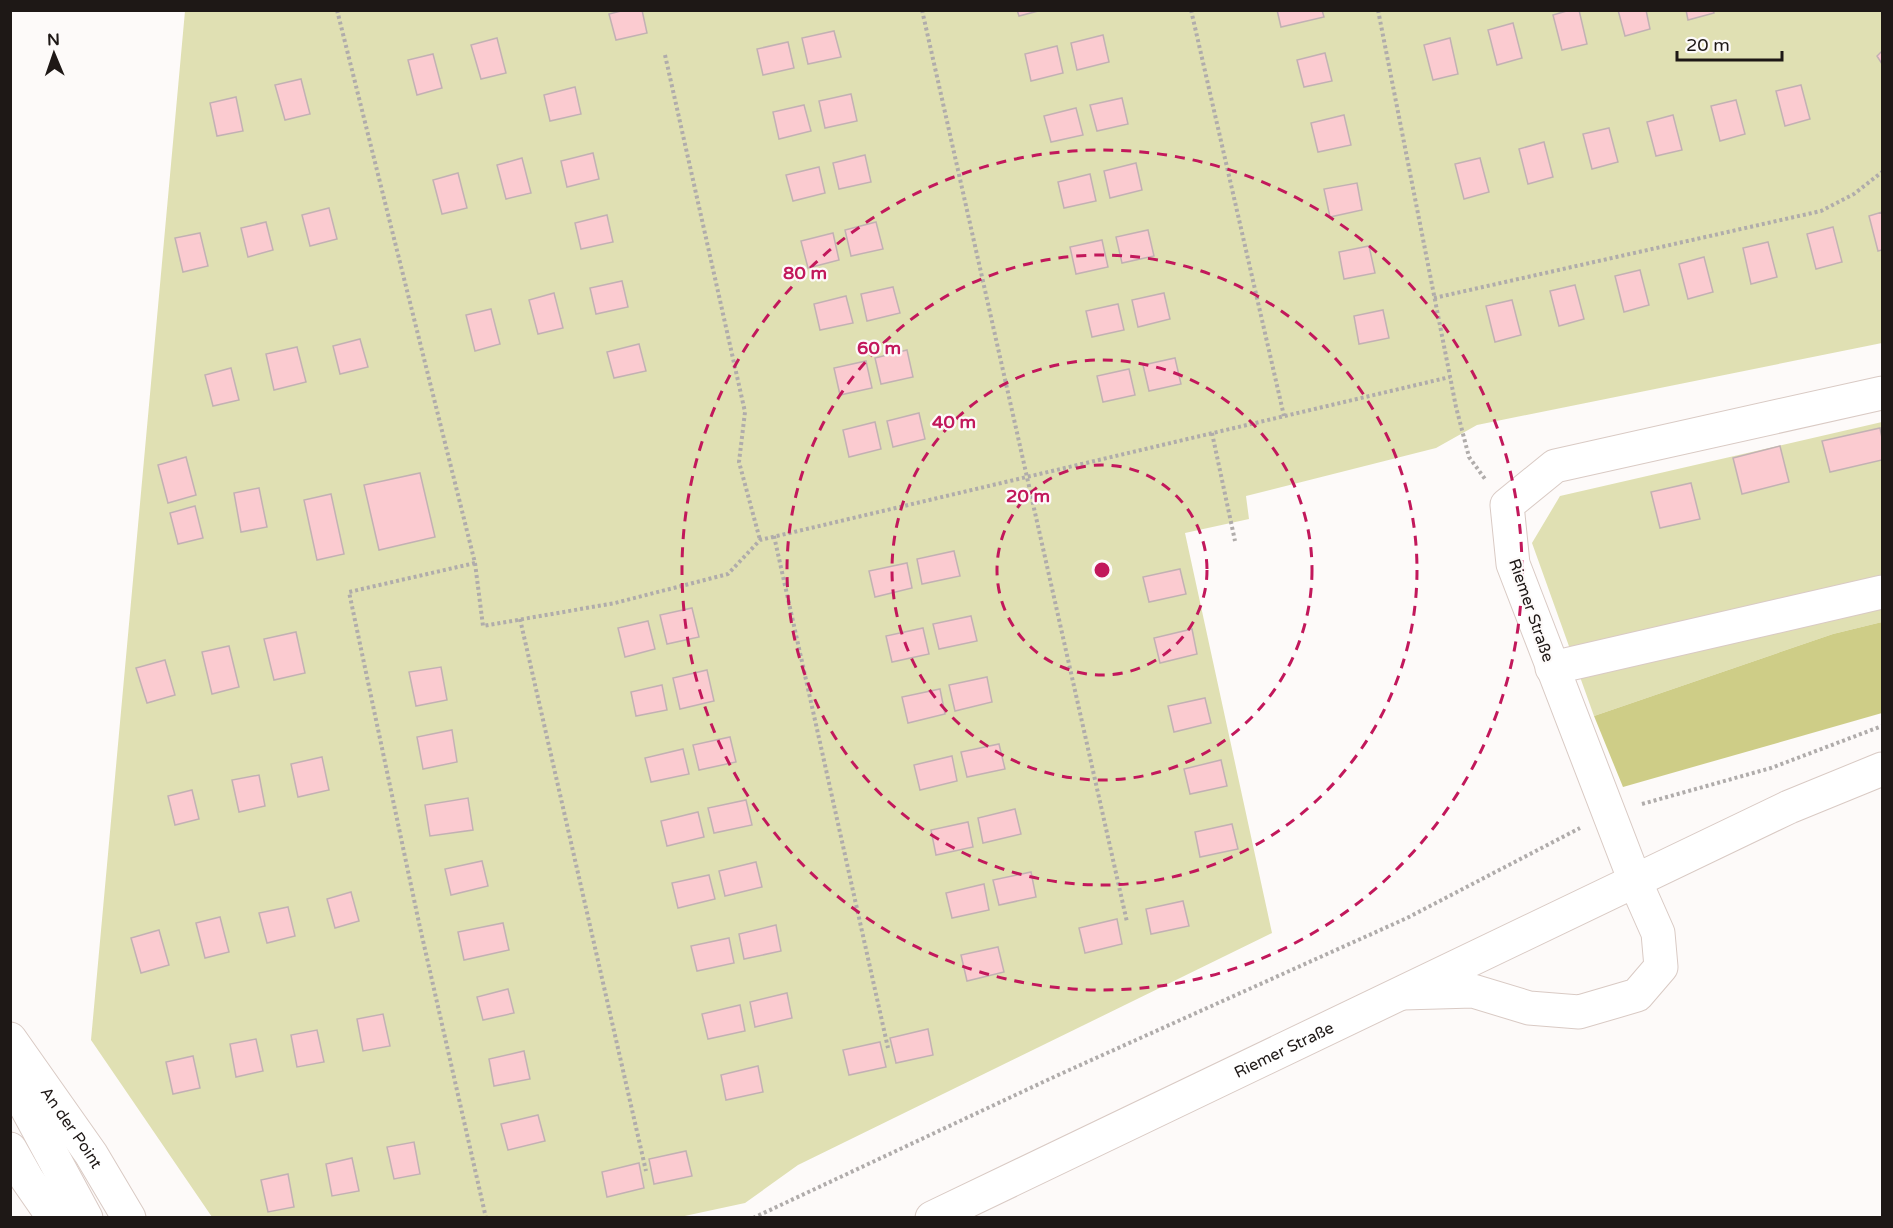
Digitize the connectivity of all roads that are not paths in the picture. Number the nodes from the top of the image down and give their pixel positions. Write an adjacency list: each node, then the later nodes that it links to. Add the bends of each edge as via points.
1 (1882, 393): 3 (street, Riemer Straße, via 1555,466 1507,505 1513,564)
2 (1882, 592): 3 (street)
3 (1552, 668): 5 (street, Riemer Straße)
4 (1882, 769): 5 (street, Riemer Straße, via 1789,807)
5 (1635, 881): 6 (street, Riemer Straße); 6 (street, via 1658,933 1661,967 1637,995 1579,1012 1529,1008 1473,991)
6 (1403, 993): 13 (street, Riemer Straße)
7 (10, 1039): 12 (street, An der Point, via 91,1154)
8 (10, 1077): 11 (street, An der Point)
9 (10, 1149): 10 (street)
10 (54, 1218)
11 (86, 1218)
12 (129, 1218)
13 (932, 1218)

